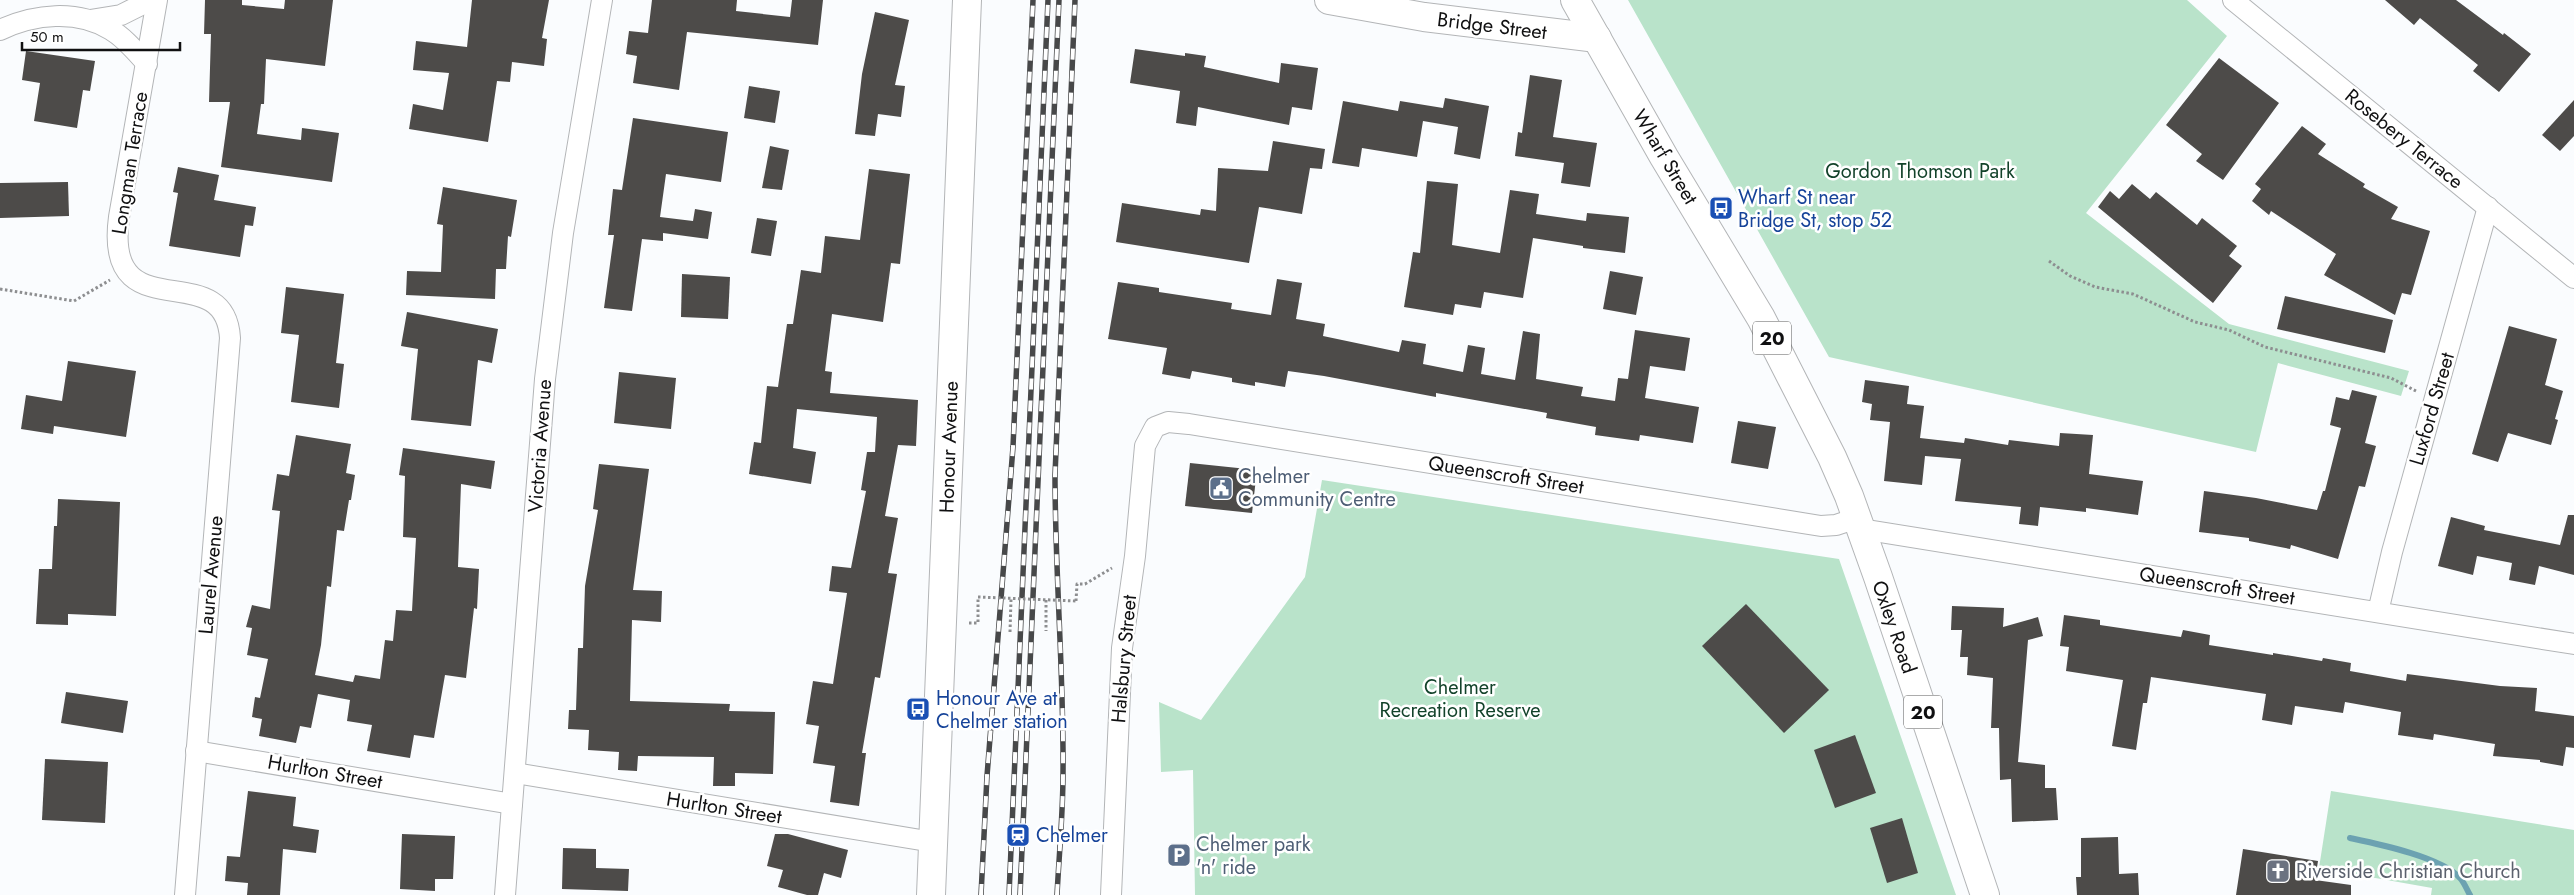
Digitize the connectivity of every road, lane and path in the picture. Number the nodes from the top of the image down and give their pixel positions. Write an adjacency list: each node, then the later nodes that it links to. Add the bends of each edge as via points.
1 (151, 0): 8 (street, via 121,15)
2 (157, 0): 11 (street, Longman Terrace)
3 (602, 0): 29 (street, Victoria Avenue, via 552,307)
4 (1329, 0): 10 (main road, Bridge Street, via 1424,17)
5 (1575, 0): 10 (main road, Wharf Street / 20)
6 (2234, 0): 12 (street, Rosebery Terrace)
7 (969, 3): 31 (main road, Honour Avenue)
8 (83, 20): 9 (street, via 47,15); 11 (street, via 115,32)
9 (0, 30)
10 (1597, 38): 19 (main road, Wharf Street / 20, via 1761,318 1832,456)
11 (147, 64): 14 (street, Longman Terrace, via 117,227 117,250)
12 (2488, 207): 15 (street, Rosebery Terrace); 17 (street, Luxford Street)
13 (2049, 261): 17 (path, via 2070,276 2095,287 2133,294 2194,322 2229,330 2265,347 2391,378)
14 (125, 271): 16 (path, via 74,301); 28 (street, Laurel Avenue, via 142,284 200,295 212,301 225,316 230,333)
15 (2574, 278)
16 (0, 289)
17 (2435, 399): 23 (street, Luxford Street)
18 (1155, 427): 19 (street, Queenscroft Street, via 1168,422 1189,424 1821,526); 35 (street, Halsbury Street, via 1145,446 1135,556 1122,648)
19 (1859, 524): 23 (street, Queenscroft Street); 36 (main road, Oxley Road / 20)
20 (1114, 566): 22 (path, bridge, via 1085,584 1076,584 1076,601)
21 (1011, 598): 22 (path, bridge); 24 (path, bridge, via 978,598 978,623); 26 (path)
22 (1046, 600): 25 (path)
23 (2378, 612): 27 (street, Queenscroft Street)
24 (970, 622)
25 (1046, 631)
26 (1010, 632)
27 (2574, 644)
28 (196, 751): 30 (street, Hurlton Street); 32 (street, Laurel Avenue)
29 (515, 773): 30 (street, Victoria Avenue); 31 (street, Hurlton Street)
30 (512, 804): 33 (street, Victoria Avenue)
31 (933, 842): 34 (main road, Honour Avenue)
32 (186, 895)
33 (505, 895)
34 (931, 895)
35 (1111, 895)
36 (1985, 895)

